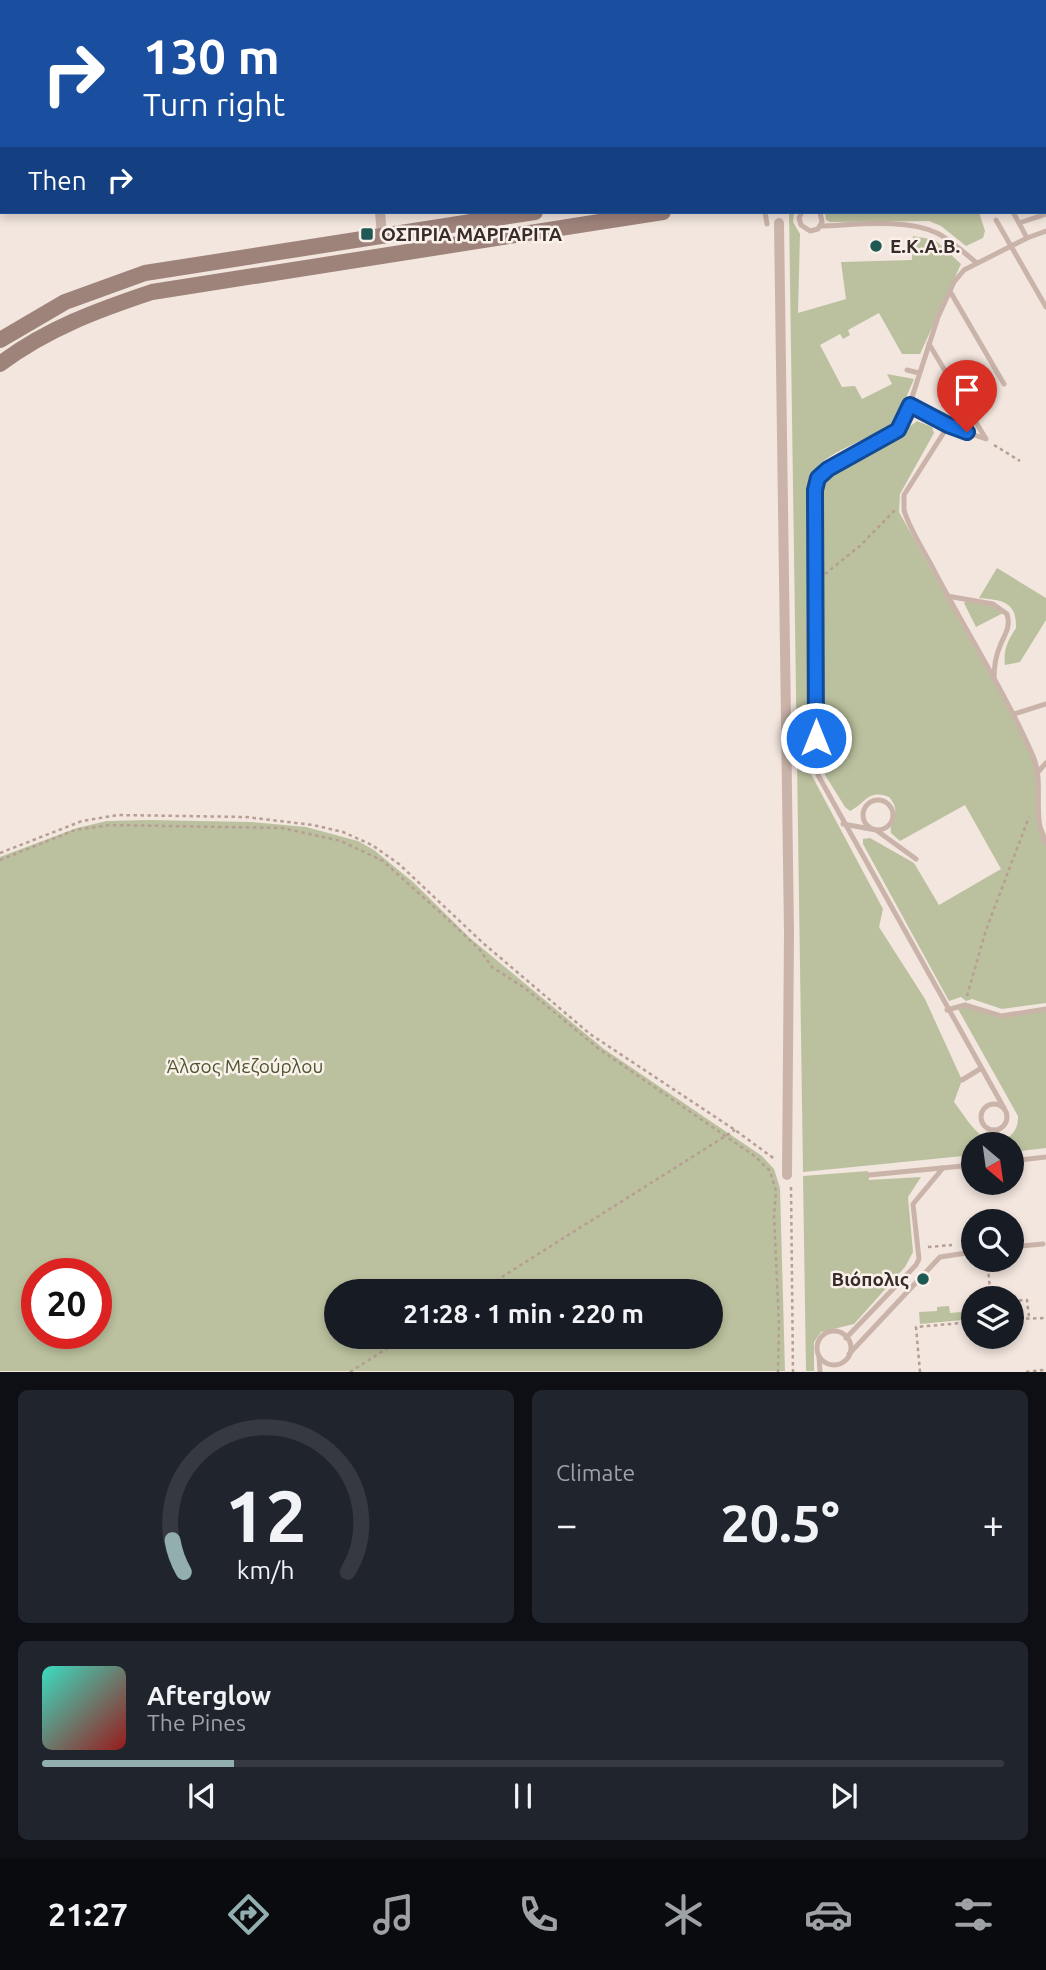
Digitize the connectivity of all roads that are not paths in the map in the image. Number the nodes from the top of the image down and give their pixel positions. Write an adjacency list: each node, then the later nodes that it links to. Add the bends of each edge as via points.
1 (380, 214): 15 (street)
2 (522, 214): 15 (street)
3 (650, 214): 23 (street, via 152,292 75,319)
4 (765, 214): 10 (lane)
5 (802, 214): 13 (lane, via 803,228)
6 (821, 214): 13 (lane)
7 (1014, 214): 12 (lane)
8 (1046, 214): 12 (lane)
9 (996, 220): 17 (lane)
10 (767, 223)
11 (779, 223): 48 (street, via 789,933)
12 (1019, 223): 16 (lane)
13 (820, 226): 18 (lane, via 919,227 938,234)
14 (1046, 231): 16 (lane)
15 (382, 235): 21 (street, via 145,273 86,292)
16 (1027, 238): 17 (lane)
17 (1012, 245): 18 (lane); 20 (lane)
18 (977, 263): 19 (lane, via 964,270)
19 (951, 293): 22 (lane); 26 (lane)
20 (1046, 307)
21 (0, 340)
22 (929, 344): 25 (lane); 28 (lane, via 986,439)
23 (0, 364)
24 (907, 370): 25 (lane)
25 (919, 373): 27 (lane)
26 (1003, 384)
27 (910, 405): 28 (lane); 35 (lane, via 898,430 828,469 818,478 815,490 816,764 821,784)
28 (948, 425): 29 (lane, via 904,495 905,515)
29 (947, 596): 30 (lane); 30 (lane, via 993,604 1007,614 1008,631 994,665)
30 (994, 681): 32 (lane)
31 (1046, 704): 32 (lane)
32 (1014, 714): 34 (lane)
33 (1046, 763): 34 (lane)
34 (1038, 772): 37 (lane, via 1040,832)
35 (843, 824): 36 (lane); 40 (lane)
36 (876, 830): 36 (lane, via 887,827 892,818 891,808 879,800 866,805 863,814 865,823); 38 (lane)
37 (1046, 844)
38 (916, 859)
39 (1046, 1009): 40 (lane, via 1001,1016 965,1005)
40 (947, 1010): 41 (lane)
41 (980, 1069): 42 (lane); 43 (lane)
42 (961, 1080)
43 (1004, 1108): 43 (lane, via 1007,1117 1000,1128 982,1122 985,1107 997,1104)
44 (1046, 1157): 45 (lane)
45 (1024, 1160)
46 (961, 1166): 47 (lane)
47 (943, 1168): 49 (lane); 53 (lane, via 913,1204 916,1265)
48 (787, 1175)
49 (869, 1175)
50 (1043, 1244): 51 (lane)
51 (1024, 1246)
52 (961, 1254): 54 (lane, via 940,1257)
53 (846, 1338): 54 (lane); 55 (lane, via 838,1332 824,1335 817,1345)
54 (849, 1354): 55 (lane, via 833,1365)
55 (819, 1356): 56 (lane)
56 (820, 1371)

